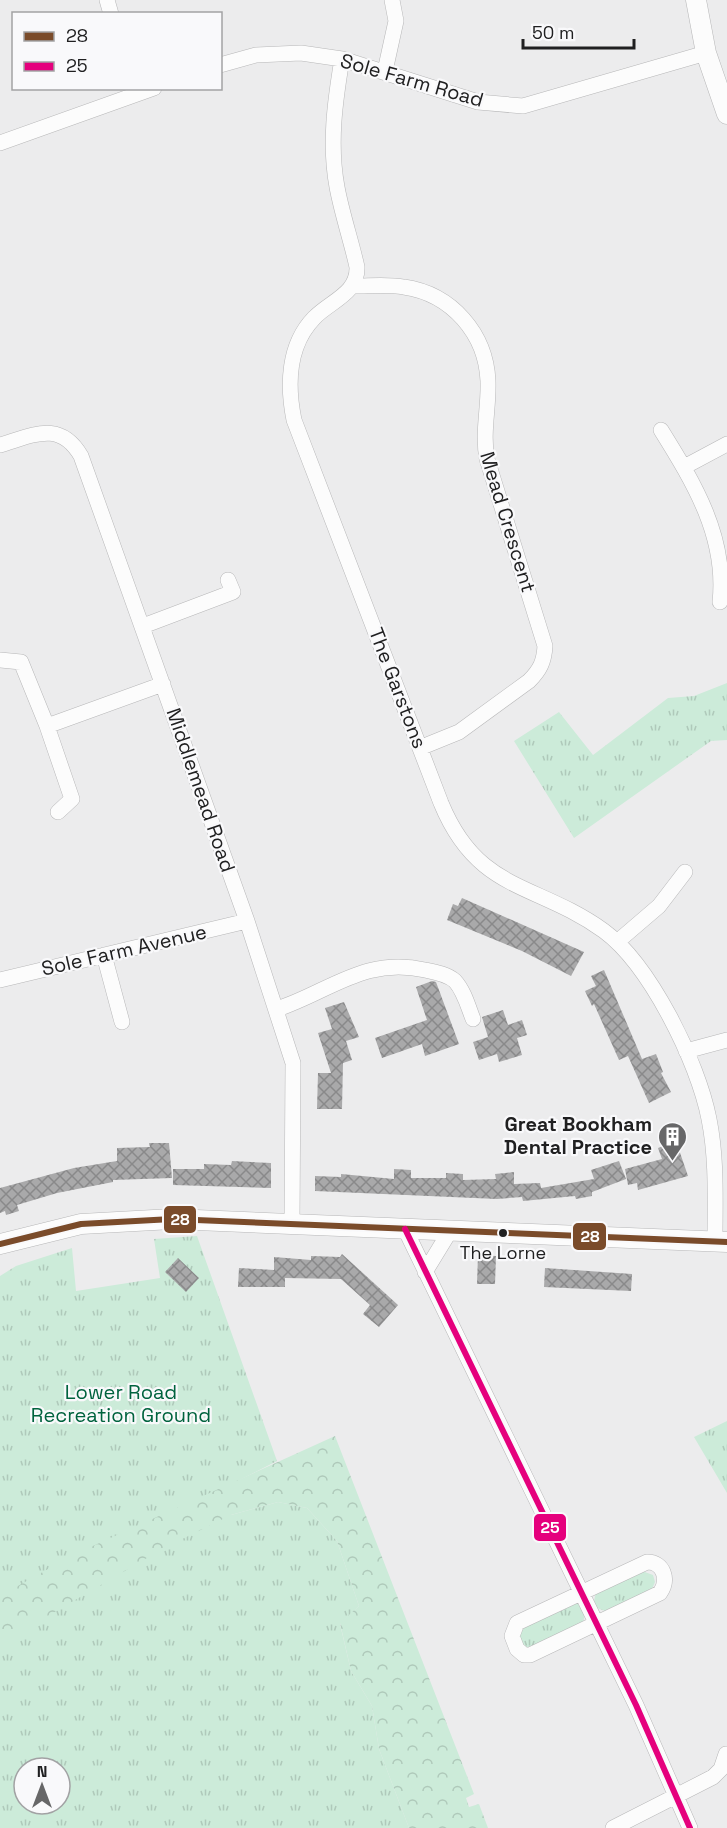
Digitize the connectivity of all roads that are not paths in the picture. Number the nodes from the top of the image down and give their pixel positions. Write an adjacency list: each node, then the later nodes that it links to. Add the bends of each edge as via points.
1 (392, 0): 6 (street, via 396,21)
2 (696, 0): 3 (street)
3 (706, 53): 6 (street, Sole Farm Road, via 523,106 478,102); 9 (street)
4 (342, 59): 5 (street, Sole Farm Road, via 280,52); 6 (street, Sole Farm Road); 11 (street, via 333,157 357,267)
5 (222, 64)
6 (385, 71)
7 (143, 90): 8 (street)
8 (127, 93): 10 (street)
9 (727, 114)
10 (0, 143)
11 (354, 286): 22 (street, The Garstons, via 312,320 300,338 293,358 290,401 294,420); 22 (street, Mead Crescent, via 404,287 441,300 458,312 480,345 488,383 484,431 487,459 545,646 539,671 529,681 459,732)
12 (662, 430): 15 (street)
13 (727, 444): 15 (street)
14 (0, 445): 18 (street, Middlemead Road, via 38,434 57,433 72,441 81,456)
15 (684, 467): 17 (street, via 718,542 723,579)
16 (228, 580): 18 (street, via 233,592)
17 (720, 602)
18 (143, 626): 20 (street, Middlemead Road)
19 (0, 660): 21 (street, via 21,662)
20 (163, 684): 21 (street); 25 (street, Middlemead Road)
21 (47, 726): 23 (street, via 72,799)
22 (422, 747): 26 (street, The Garstons, via 450,826 471,854 503,879 564,908)
23 (58, 812)
24 (685, 872): 26 (street, via 659,906)
25 (247, 921): 27 (street, Sole Farm Avenue); 29 (street, Middlemead Road)
26 (617, 942): 33 (street, The Garstons, via 663,1004)
27 (104, 955): 28 (street, Sole Farm Avenue); 31 (street)
28 (0, 980)
29 (277, 1009): 30 (street, via 364,971 411,967 443,974 454,981); 34 (street, Middlemead Road, via 293,1063)
30 (473, 1019)
31 (122, 1022)
32 (727, 1040): 33 (street)
33 (686, 1051): 37 (street, The Garstons, via 708,1116)
34 (292, 1224): 35 (street); 38 (street, via 118,1220 46,1231)
35 (405, 1229): 36 (street); 39 (street)
36 (450, 1231): 37 (street); 39 (street)
37 (721, 1241)
38 (0, 1244)
39 (425, 1272): 40 (street)
40 (582, 1593): 41 (street); 41 (street, via 647,1562 656,1564 664,1573 666,1581 660,1593); 41 (street, via 517,1623 513,1644 524,1655 530,1655)
41 (596, 1624): 43 (street)
42 (726, 1754): 43 (street, via 721,1769 713,1777)
43 (676, 1794): 44 (street); 45 (street)
44 (612, 1828)
45 (690, 1828)

